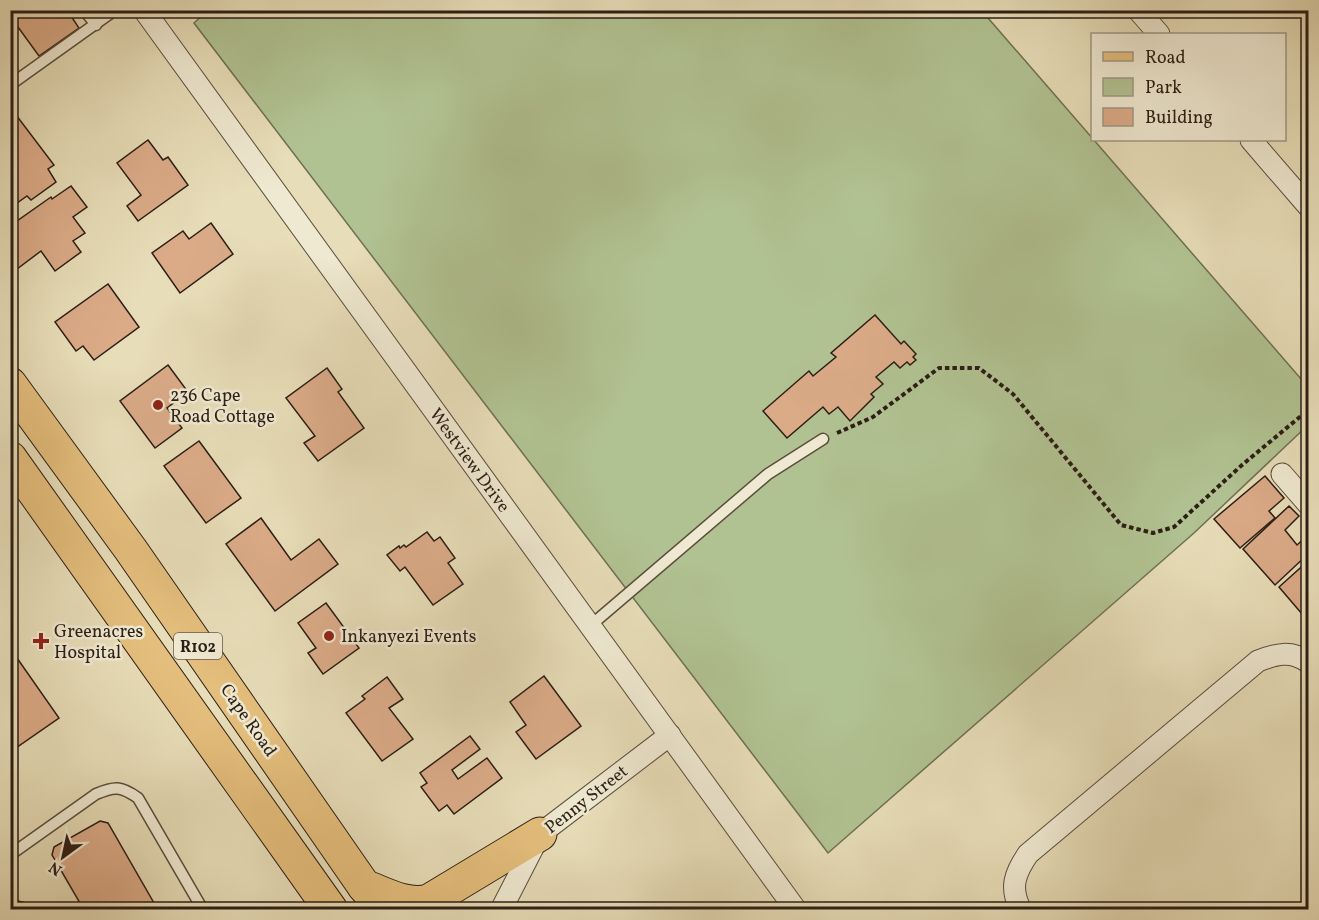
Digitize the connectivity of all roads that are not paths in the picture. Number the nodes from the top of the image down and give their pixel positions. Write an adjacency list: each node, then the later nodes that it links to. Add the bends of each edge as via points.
1 (84, 10): 5 (lane)
2 (115, 10): 5 (lane)
3 (144, 10): 15 (street, Westview Drive)
4 (1138, 10): 6 (street)
5 (96, 25): 7 (lane)
6 (1158, 33)
7 (10, 86)
8 (1252, 141): 9 (street)
9 (1308, 206)
10 (10, 384): 20 (main road, Cape Road / R102)
11 (823, 439): 15 (lane, via 768,474)
12 (10, 458): 22 (main road, R102)
13 (1282, 474): 14 (street)
14 (1308, 504)
15 (590, 626): 17 (street, Westview Drive)
16 (1308, 662): 25 (street, via 1282,653 1258,661 1028,854 1014,880)
17 (670, 735): 18 (street, Penny Street); 24 (street, Westview Drive)
18 (540, 834): 20 (main road, via 429,902); 23 (street, Penny Street)
19 (10, 855): 21 (lane, via 96,794 110,788 127,790 138,798)
20 (374, 898)
21 (203, 909)
22 (331, 909)
23 (501, 909)
24 (796, 909)
25 (1021, 909)

